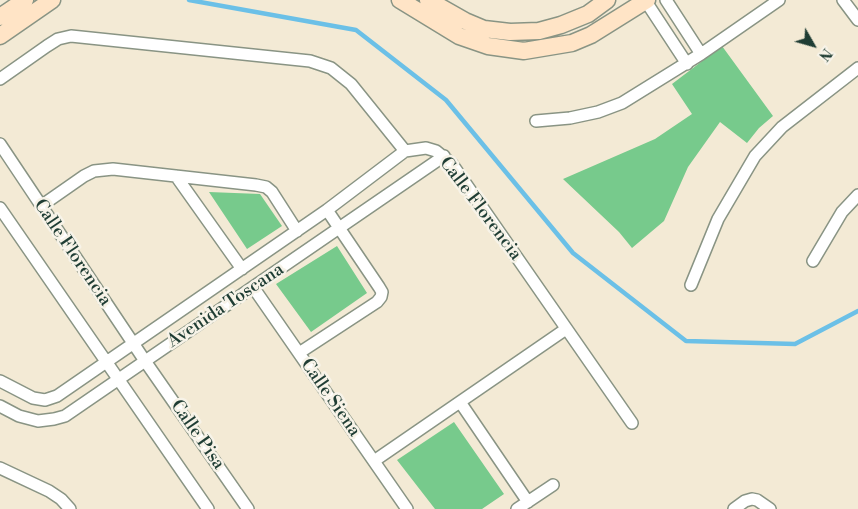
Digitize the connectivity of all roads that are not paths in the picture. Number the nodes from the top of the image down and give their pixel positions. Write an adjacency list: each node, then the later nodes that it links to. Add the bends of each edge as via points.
1 (25, 0): 10 (street)
2 (52, 0): 12 (street)
3 (400, 0): 6 (street, via 459,36 488,46 524,51 572,43)
4 (428, 0): 5 (street, via 484,29 510,32 539,31 561,25 588,14)
5 (607, 0)
6 (646, 0): 14 (street)
7 (666, 0): 13 (street)
8 (779, 0): 13 (street)
9 (843, 0): 11 (street)
10 (0, 17)
11 (858, 20)
12 (0, 36)
13 (702, 54): 14 (street)
14 (687, 64): 17 (street, via 622,103 570,118)
15 (858, 68): 30 (street, via 782,127 755,156 718,219)
16 (0, 78): 19 (street, via 58,39 71,36 310,61 342,75)
17 (536, 121)
18 (0, 144): 23 (street, Calle Florencia)
19 (404, 151): 20 (street, Calle Florencia, via 426,148); 25 (street, Avenida Toscana)
20 (444, 156): 26 (street, Avenida Toscana); 32 (street, Calle Florencia)
21 (176, 176): 23 (street, via 104,169 84,176); 27 (street, via 266,187); 29 (street)
22 (858, 195): 28 (street, via 842,212)
23 (41, 206): 33 (street, Calle Florencia)
24 (0, 208): 36 (street, Calle Florencia)
25 (327, 210): 26 (street); 27 (street, Avenida Toscana)
26 (339, 229): 31 (street, Avenida Toscana); 34 (street, via 379,287 381,297)
27 (296, 231): 29 (street, Avenida Toscana)
28 (813, 261)
29 (242, 268): 33 (street, Avenida Toscana)
30 (691, 285)
31 (253, 287): 34 (street, Calle Siena); 35 (street, Avenida Toscana)
32 (566, 329): 39 (street); 41 (street, Calle Florencia)
33 (133, 344): 35 (street, Calle Florencia); 36 (street, Avenida Toscana)
34 (298, 353): 42 (street, Calle Siena)
35 (145, 362): 37 (street, Avenida Toscana); 48 (street, Calle Pisa)
36 (107, 363): 37 (street, Calle Florencia); 38 (street, Avenida Toscana, via 57,396 45,400 33,398)
37 (118, 380): 40 (street, Avenida Toscana, via 65,416 54,419 28,419); 47 (street, Calle Pisa)
38 (0, 381)
39 (460, 402): 42 (street); 45 (street)
40 (0, 406)
41 (632, 423)
42 (374, 461): 49 (street, Calle Siena)
43 (0, 468): 46 (street, via 49,491)
44 (553, 485): 45 (street)
45 (528, 502): 50 (street)
46 (70, 509)
47 (208, 509)
48 (248, 509)
49 (407, 509)
50 (517, 509)
51 (734, 509): 52 (street, via 752,499)
52 (770, 509)

